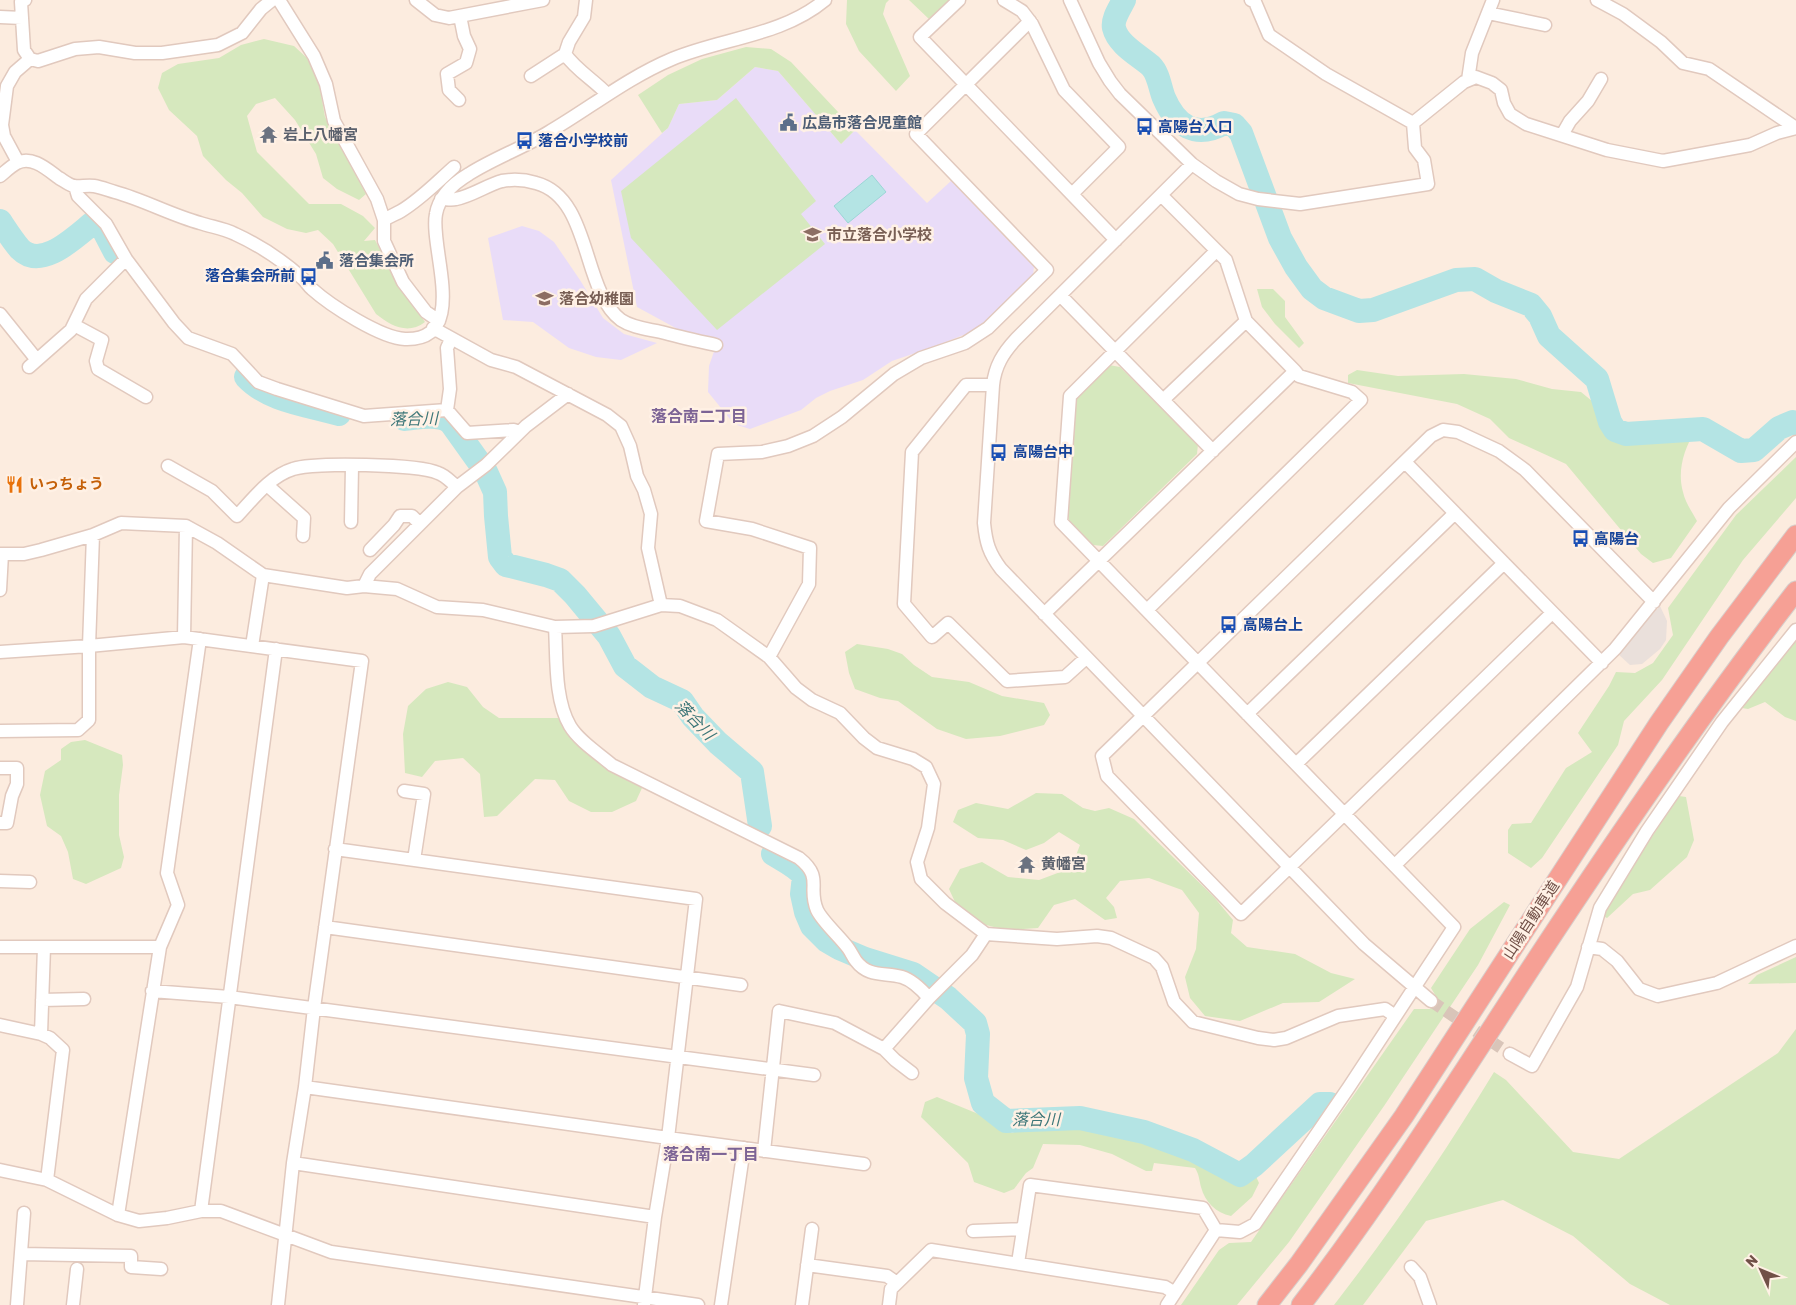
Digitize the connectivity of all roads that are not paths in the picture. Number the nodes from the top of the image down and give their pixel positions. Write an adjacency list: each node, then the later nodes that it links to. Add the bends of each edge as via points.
1 (25, 0): 18 (street, via 21,2)
2 (279, 0): 41 (street, via 314,56 326,84 334,121 377,199)
3 (416, 0): 16 (street, via 435,15)
4 (543, 0): 14 (street)
5 (586, 0): 21 (street, via 584,17)
6 (825, 0): 27 (street, via 796,19 674,58)
7 (959, 0): 26 (street, via 920,37)
8 (1004, 0): 19 (street)
9 (1070, 0): 33 (street, via 1110,81)
10 (1493, 0): 15 (street)
11 (1597, 0): 30 (street, via 1623,14 1684,63 1709,69)
12 (1254, 1): 29 (street, via 1269,35 1326,74)
13 (266, 2): 22 (street, via 242,33 218,45 162,54 83,48 38,61)
14 (513, 3): 16 (street)
15 (1488, 13): 20 (street); 25 (street, via 1472,53)
16 (460, 16): 28 (street, via 470,49 466,63 447,74 449,90)
17 (0, 17): 18 (street)
18 (22, 18): 22 (street, via 24,50)
19 (1030, 21): 26 (street); 38 (street, via 1064,90 1119,147)
20 (1544, 25)
21 (565, 54): 23 (street); 27 (street)
22 (30, 59): 32 (street, via 15,72 7,86 2,126)
23 (531, 76)
24 (1601, 79): 31 (street)
25 (1468, 80): 29 (street); 31 (street, via 1476,77 1492,83 1501,90 1510,114 1526,124)
26 (966, 84): 38 (street); 95 (street, via 916,134 1047,270 988,328 965,343 921,358 894,374 842,417 813,436 762,452 718,454 706,521 752,529 810,548 809,584)
27 (607, 94): 40 (street, via 549,133 469,174 453,185)
28 (459, 100)
29 (1413, 123): 33 (street, via 1415,148 1424,160 1428,184 1300,204 1258,200 1239,194)
30 (1796, 128): 31 (street, via 1750,145 1663,161 1607,150)
31 (1562, 135)
32 (18, 162): 35 (street); 36 (street, via 40,164)
33 (1192, 164): 39 (street)
34 (454, 167): 37 (street)
35 (0, 176)
36 (75, 186): 44 (street, via 78,196 106,224); 49 (street, via 96,186 235,234 273,255 339,309 388,335 419,338)
37 (424, 194): 40 (street); 41 (street)
38 (1072, 194): 42 (street)
39 (1161, 195): 42 (street); 43 (street)
40 (440, 202): 49 (street, via 435,229 444,303); 51 (street, via 455,200 503,181 538,183 554,191 567,205 576,223 609,308 635,326)
41 (384, 220): 49 (street, via 384,241 404,282)
42 (1116, 240): 45 (street)
43 (1216, 251): 47 (street, via 1226,260); 52 (street)
44 (126, 259): 48 (street, via 86,299); 58 (street, via 188,338 232,354 258,382 364,416)
45 (1060, 295): 52 (street); 54 (street, via 1006,350 998,364)
46 (0, 314): 48 (street, via 33,364)
47 (1246, 320): 53 (street); 57 (street)
48 (74, 325): 56 (street, via 102,340 96,361 98,370)
49 (436, 325): 50 (street)
50 (451, 339): 55 (street, via 491,360 516,366); 58 (street, via 447,348 450,389)
51 (716, 345)
52 (1115, 351): 57 (street); 76 (street, via 1070,396 1061,522)
53 (1295, 372): 61 (street); 84 (street, via 1352,392 1361,400)
54 (993, 385): 85 (street, via 984,523 986,540 990,554 1001,569); 96 (street, via 966,385 912,452 904,604 932,637 948,623 1007,681 1065,677)
55 (568, 394): 59 (street); 83 (street, via 621,426 630,446 651,514 648,548)
56 (146, 397)
57 (1163, 400): 61 (street)
58 (447, 410): 59 (street, via 467,433)
59 (519, 432): 66 (street)
60 (1796, 442): 82 (street, via 1729,508)
61 (1213, 451): 76 (street)
62 (1405, 462): 67 (street); 82 (street, via 1443,430 1458,432 1499,451 1524,470); 98 (street)
63 (168, 466): 65 (street, via 212,490 237,516)
64 (352, 466): 65 (street, via 315,465 292,469); 66 (street, via 421,468 440,473); 68 (street)
65 (268, 485): 73 (street, via 304,518)
66 (457, 487): 69 (street)
67 (1455, 513): 77 (street); 99 (street)
68 (351, 522)
69 (420, 524): 74 (street, via 412,516 400,516); 79 (street, via 370,574)
70 (186, 526): 71 (street, via 121,523); 78 (street); 89 (street)
71 (93, 535): 75 (street, via 24,554); 91 (street)
72 (1796, 535): 173 (highway, 山陽自動車道, via 1659,723 1404,1116)
73 (303, 536)
74 (370, 550)
75 (1, 554): 80 (street)
76 (1099, 561): 84 (street); 85 (street)
77 (1504, 563): 86 (street); 102 (street)
78 (263, 575): 79 (street, via 347,588); 92 (street)
79 (364, 586): 87 (street, via 396,589 437,607 483,610)
80 (0, 590)
81 (1796, 591): 174 (highway, 山陽自動車道, via 1680,746 1425,1130)
82 (1654, 602): 97 (street)
83 (662, 605): 87 (street, via 600,624); 95 (street, via 680,606 716,620)
84 (1146, 610): 98 (street)
85 (1044, 614): 96 (street)
86 (1552, 614): 97 (street); 105 (street)
87 (554, 627): 125 (street, via 562,709 570,727 589,747 612,765 800,858 809,866 814,878 813,898 817,911 850,949 857,962 867,971 903,977)
88 (1796, 630): 119 (street, via 1722,722 1647,831 1600,908)
89 (184, 637): 90 (street); 91 (street)
90 (200, 639): 92 (street); 118 (street, via 167,873 178,905)
91 (88, 646): 94 (street); 101 (street, via 89,720 78,730)
92 (252, 646): 93 (street)
93 (276, 649): 107 (street, via 362,661); 124 (street)
94 (0, 652)
95 (769, 657): 114 (street, via 796,688 812,700 840,713 876,748 914,759 926,767 934,784 928,828 916,862 920,879)
96 (1086, 658): 100 (street)
97 (1602, 662): 109 (street)
98 (1198, 663): 99 (street); 100 (street)
99 (1247, 714): 102 (street)
100 (1143, 716): 110 (street); 110 (street, via 1102,756 1107,776 1242,914)
101 (0, 732)
102 (1296, 764): 105 (street)
103 (0, 768): 106 (street, via 17,768 17,784 7,823)
104 (404, 791): 108 (street, via 424,794)
105 (1345, 814): 109 (street); 110 (street)
106 (0, 823)
107 (335, 849): 108 (street); 113 (street)
108 (414, 860): 120 (street, via 696,899)
109 (1395, 866): 122 (street, via 1454,927)
110 (1289, 868): 122 (street, via 1364,944)
111 (0, 881): 112 (street)
112 (30, 882)
113 (325, 928): 120 (street); 129 (street)
114 (986, 934): 125 (street, via 972,955); 130 (street, via 1057,939 1111,938 1154,958 1162,967 1174,1002 1193,1022 1258,1038 1286,1038 1338,1016 1384,1009)
115 (0, 946): 117 (street)
116 (1796, 946): 119 (street, via 1717,983 1658,996 1640,989 1617,961 1602,949)
117 (44, 947): 118 (street); 127 (street)
118 (160, 947): 123 (street)
119 (1588, 947): 134 (street, via 1577,987 1532,1066)
120 (687, 976): 121 (street); 135 (street)
121 (741, 985)
122 (1414, 988): 128 (street); 130 (street)
123 (152, 991): 124 (street); 149 (street)
124 (229, 997): 129 (street); 147 (street)
125 (929, 998): 133 (street)
126 (84, 999): 127 (street)
127 (42, 1000): 132 (street)
128 (1431, 1001)
129 (314, 1008): 135 (street); 139 (street)
130 (1396, 1016): 154 (street, via 1255,1224 1240,1232)
131 (0, 1025): 132 (street)
132 (41, 1034): 146 (street, via 63,1050)
133 (884, 1049): 136 (street, via 835,1022 779,1011); 137 (street)
134 (1510, 1054)
135 (678, 1056): 136 (street); 140 (street)
136 (772, 1069): 138 (street); 142 (street)
137 (912, 1073)
138 (814, 1075)
139 (305, 1087): 140 (street); 143 (street)
140 (668, 1138): 141 (street); 150 (street)
141 (744, 1148): 142 (street); 169 (street)
142 (764, 1151): 144 (street)
143 (293, 1163): 150 (street); 155 (street)
144 (864, 1164)
145 (0, 1170): 146 (street)
146 (47, 1180): 149 (street)
147 (201, 1211): 149 (street, via 139,1221); 155 (street, via 221,1211)
148 (24, 1213): 156 (street)
149 (118, 1215)
150 (655, 1217): 164 (street)
151 (812, 1229): 158 (street)
152 (1023, 1229): 153 (street); 154 (street, via 1030,1184 1203,1208); 157 (street)
153 (973, 1230)
154 (1216, 1230): 163 (street)
155 (285, 1235): 164 (street, via 330,1252); 167 (street)
156 (21, 1254): 161 (street, via 131,1256 131,1267); 165 (street)
157 (1018, 1264): 162 (street, via 931,1250); 163 (street, via 1165,1287)
158 (807, 1265): 162 (street, via 887,1276); 170 (street)
159 (1411, 1267): 175 (street, via 1420,1277)
160 (76, 1269): 166 (street)
161 (161, 1269)
162 (897, 1283): 171 (street, via 891,1289)
163 (1175, 1293): 172 (street)
164 (644, 1302): 168 (street)
165 (17, 1305)
166 (73, 1305)
167 (278, 1305)
168 (698, 1305)
169 (721, 1305)
170 (802, 1305)
171 (889, 1305)
172 (1167, 1305)
173 (1267, 1305)
174 (1301, 1305)
175 (1430, 1305)

